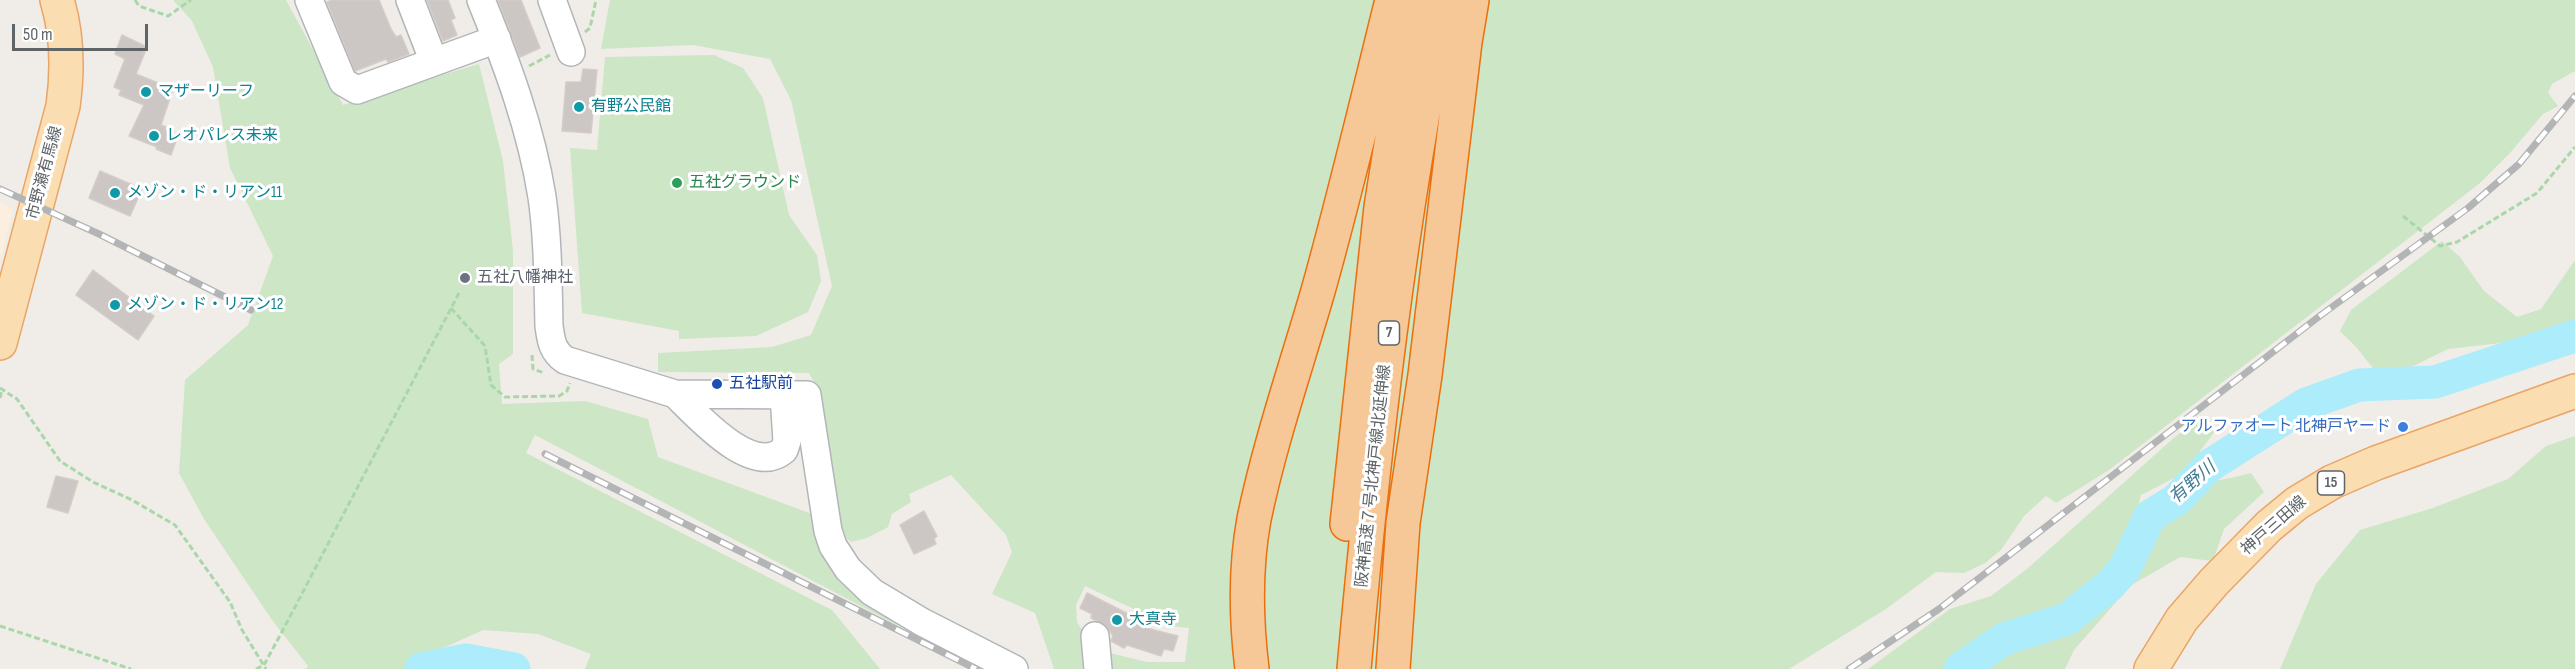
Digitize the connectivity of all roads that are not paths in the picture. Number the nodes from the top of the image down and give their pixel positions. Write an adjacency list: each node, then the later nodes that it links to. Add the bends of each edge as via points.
1 (57, 0): 13 (main road, 市野瀬有馬線, via 66,43 63,106)
2 (309, 0): 12 (street, via 343,82 357,90)
3 (410, 0): 12 (street)
4 (481, 0): 10 (street)
5 (552, 0): 11 (street)
6 (1392, 0): 20 (highway, via 1331,243 1254,521 1248,581)
7 (1414, 0): 21 (highway, 阪神高速７号北神戸線北延伸線 / 7, via 1381,207)
8 (1444, 0): 22 (highway, 阪神高速７号北神戸線北延伸線 / 7, via 1397,278)
9 (1472, 0): 23 (highway, via 1403,523)
10 (497, 39): 12 (street); 15 (street, via 521,107 539,180 552,345 565,360)
11 (571, 52)
12 (434, 62)
13 (0, 343)
14 (2575, 391): 24 (main road, 神戸三田線 / 15, via 2376,463 2297,503 2207,589 2182,619)
15 (675, 394): 16 (street); 16 (street, via 726,442 768,458 784,450)
16 (795, 395): 18 (street, via 828,531 848,569 872,592)
17 (1095, 636): 19 (street)
18 (1014, 669)
19 (1098, 669)
20 (1252, 669)
21 (1334, 669)
22 (1354, 669)
23 (1393, 669)
24 (2151, 669)

